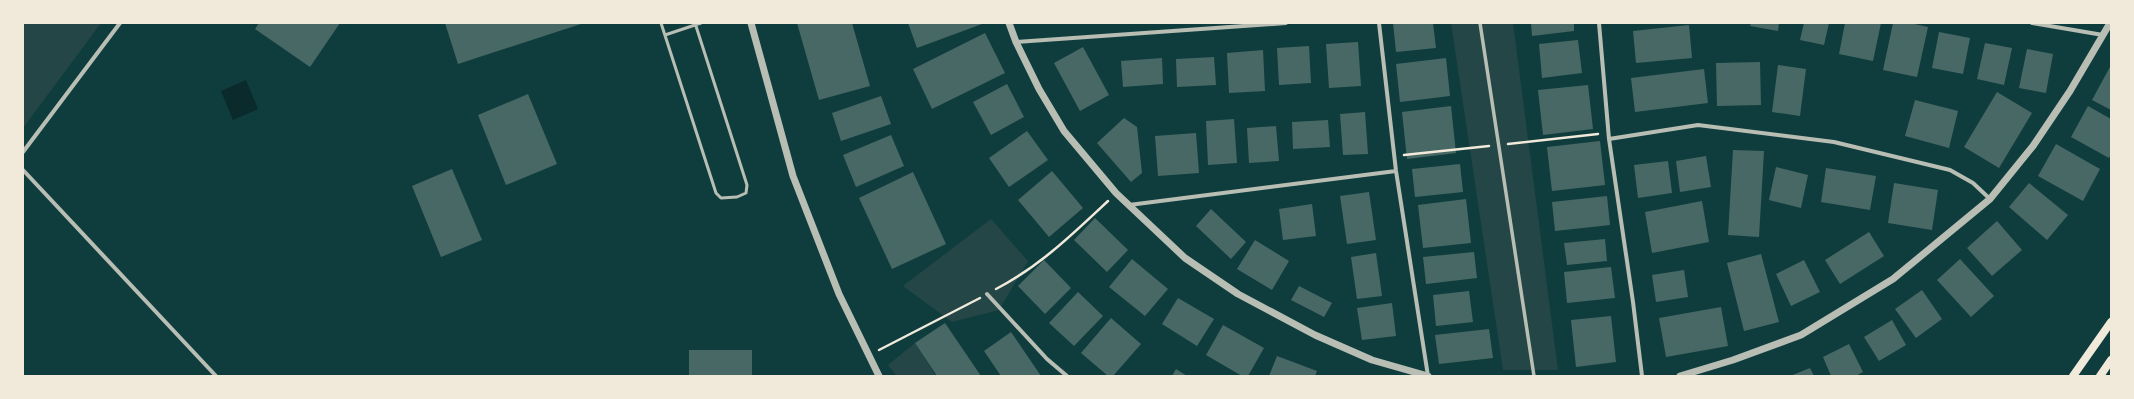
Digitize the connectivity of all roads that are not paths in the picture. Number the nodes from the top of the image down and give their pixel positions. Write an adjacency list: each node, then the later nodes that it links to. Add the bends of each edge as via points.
1 (120, 23): 17 (street)
2 (661, 23): 13 (lane)
3 (701, 23): 12 (lane)
4 (751, 23): 26 (street, via 793,176 839,294)
5 (1009, 23): 15 (street)
6 (1286, 23): 15 (street)
7 (1379, 23): 19 (street)
8 (1480, 23): 29 (street)
9 (1599, 23): 16 (street)
10 (2032, 23): 14 (street)
11 (2110, 23): 14 (street)
12 (696, 24): 13 (lane); 13 (lane, via 748,185 746,193 737,197 720,198 716,193)
13 (664, 35)
14 (2103, 36): 20 (street, via 2033,146)
15 (1016, 42): 21 (street, via 1039,89 1064,131)
16 (1609, 139): 20 (street, via 1698,125 1834,142 1950,170 1974,183); 30 (street)
17 (23, 152)
18 (23, 170): 25 (street)
19 (1396, 171): 21 (street); 28 (street)
20 (1990, 199): 31 (street, via 1893,279 1801,335)
21 (1128, 205): 28 (street, via 1184,258 1238,294 1315,335 1372,360)
22 (987, 294): 27 (street, via 1046,359)
23 (2111, 322): 32 (main road)
24 (2111, 360): 33 (main road)
25 (216, 376)
26 (879, 376)
27 (1067, 376)
28 (1428, 376)
29 (1534, 376)
30 (1642, 376)
31 (1680, 376)
32 (2073, 376)
33 (2100, 376)

